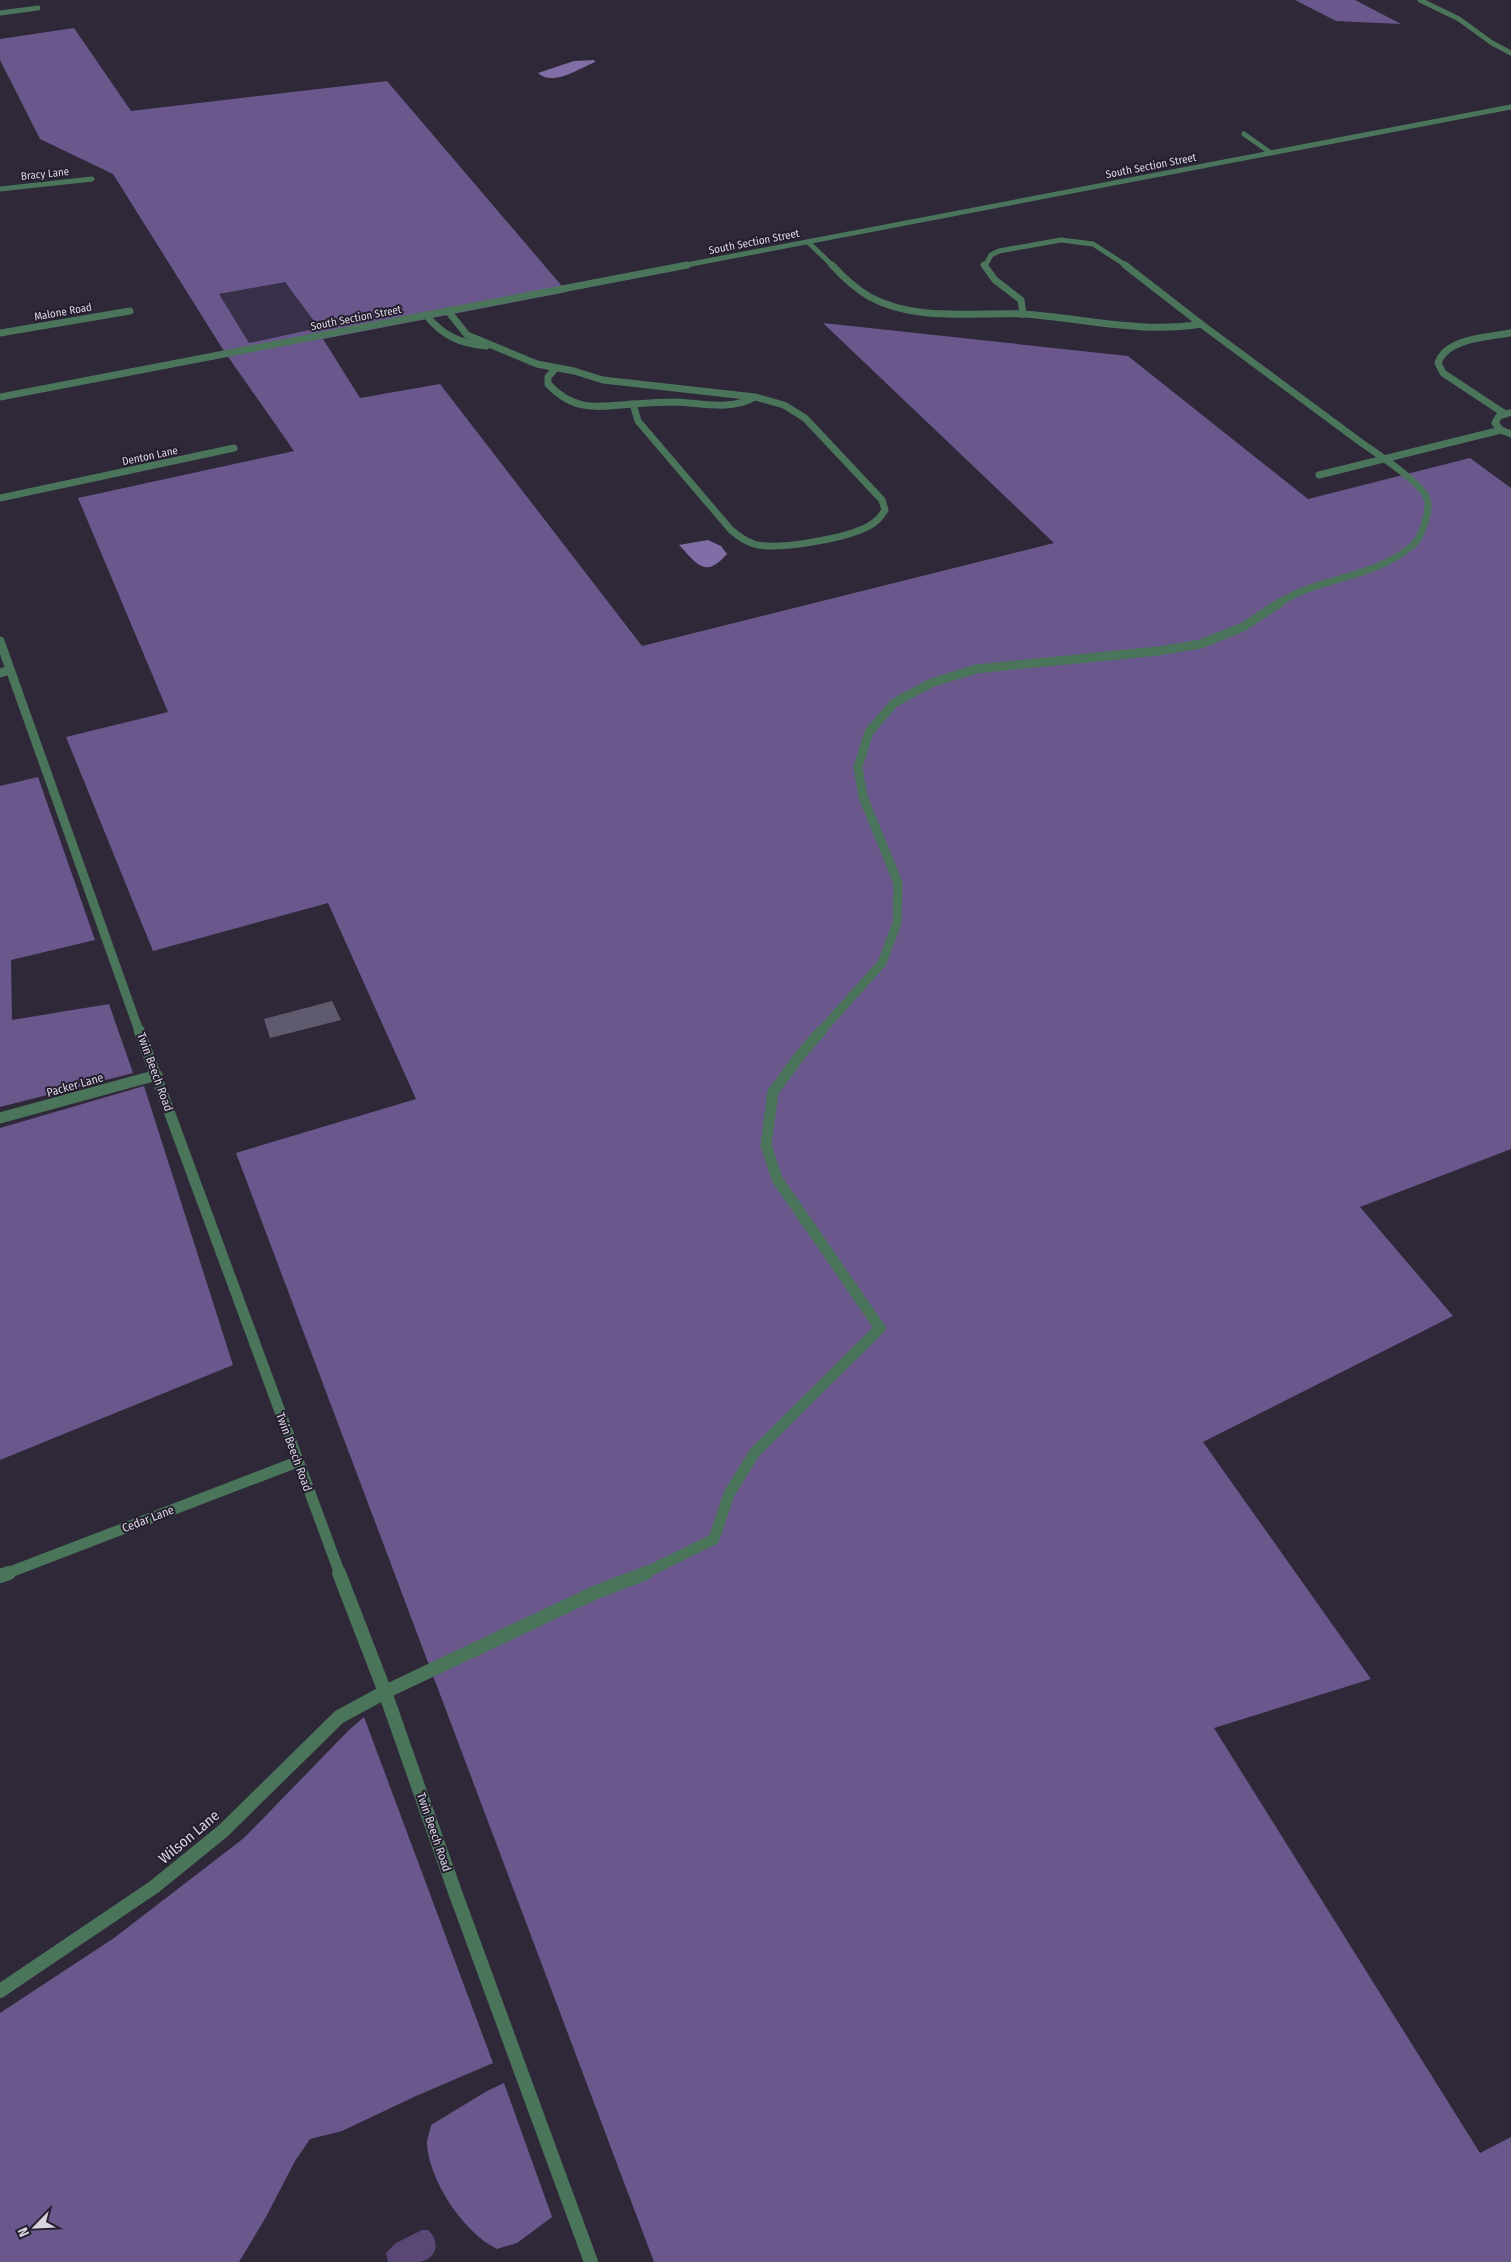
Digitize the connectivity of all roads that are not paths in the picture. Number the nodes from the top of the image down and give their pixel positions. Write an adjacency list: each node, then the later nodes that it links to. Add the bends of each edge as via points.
1 (1437, 0): 2 (street)
2 (1422, 1): 5 (street, via 1459,19)
3 (38, 8): 4 (street)
4 (0, 13)
5 (1511, 53)
6 (1511, 107): 8 (street, South Section Street)
7 (1244, 134): 8 (street)
8 (1271, 153): 11 (street, South Section Street)
9 (92, 180): 10 (street, Bracy Lane)
10 (0, 189)
11 (808, 242): 13 (street, South Section Street); 14 (street, via 861,291 887,304 928,313)
12 (130, 310): 17 (street, Malone Road)
13 (448, 311): 15 (street, South Section Street); 19 (street, via 467,335)
14 (1023, 314): 16 (street, via 1161,330); 16 (street, via 1021,300 986,271 984,265 991,255 1061,240 1081,241 1102,248)
15 (426, 315): 19 (street, via 448,339); 21 (street, South Section Street)
16 (1201, 324): 28 (street)
17 (0, 333)
18 (1511, 333): 24 (street, via 1451,347 1440,353 1437,360 1443,373)
19 (492, 346): 20 (street)
20 (556, 368): 22 (street, via 603,380); 23 (street, via 548,377 548,384 557,396 566,401 590,406)
21 (0, 397)
22 (756, 397): 23 (street, via 724,404); 23 (street, via 784,405 805,418 882,500 885,510 879,520 867,528 796,546 770,546 745,540 731,530 638,421)
23 (633, 404)
24 (1508, 413): 25 (street, via 1496,419)
25 (1501, 430): 26 (street); 28 (street)
26 (1511, 434)
27 (234, 448): 30 (street, Denton Lane)
28 (1384, 459): 29 (street); 37 (street, Wilson Lane, via 1419,487 1429,505 1415,543 1393,560 1375,569 1292,595 1242,627 1200,644 976,669 931,683 894,703 869,732 858,767 863,797 898,883 897,923 882,962 801,1054 774,1092 766,1145 778,1179 880,1328 755,1452 729,1494 714,1539 658,1568 594,1593)
29 (1319, 475)
30 (0, 498)
31 (0, 641): 32 (street, Twin Beech Road)
32 (5, 671): 33 (street, Twin Beech Road)
33 (157, 1075): 34 (street, Packer Lane); 35 (street, Twin Beech Road)
34 (0, 1118)
35 (297, 1462): 36 (street, Cedar Lane); 37 (street, Twin Beech Road)
36 (0, 1576)
37 (385, 1692): 38 (street, Wilson Lane, via 339,1717 223,1831 154,1887); 39 (street, Twin Beech Road)
38 (0, 1991)
39 (591, 2262)

